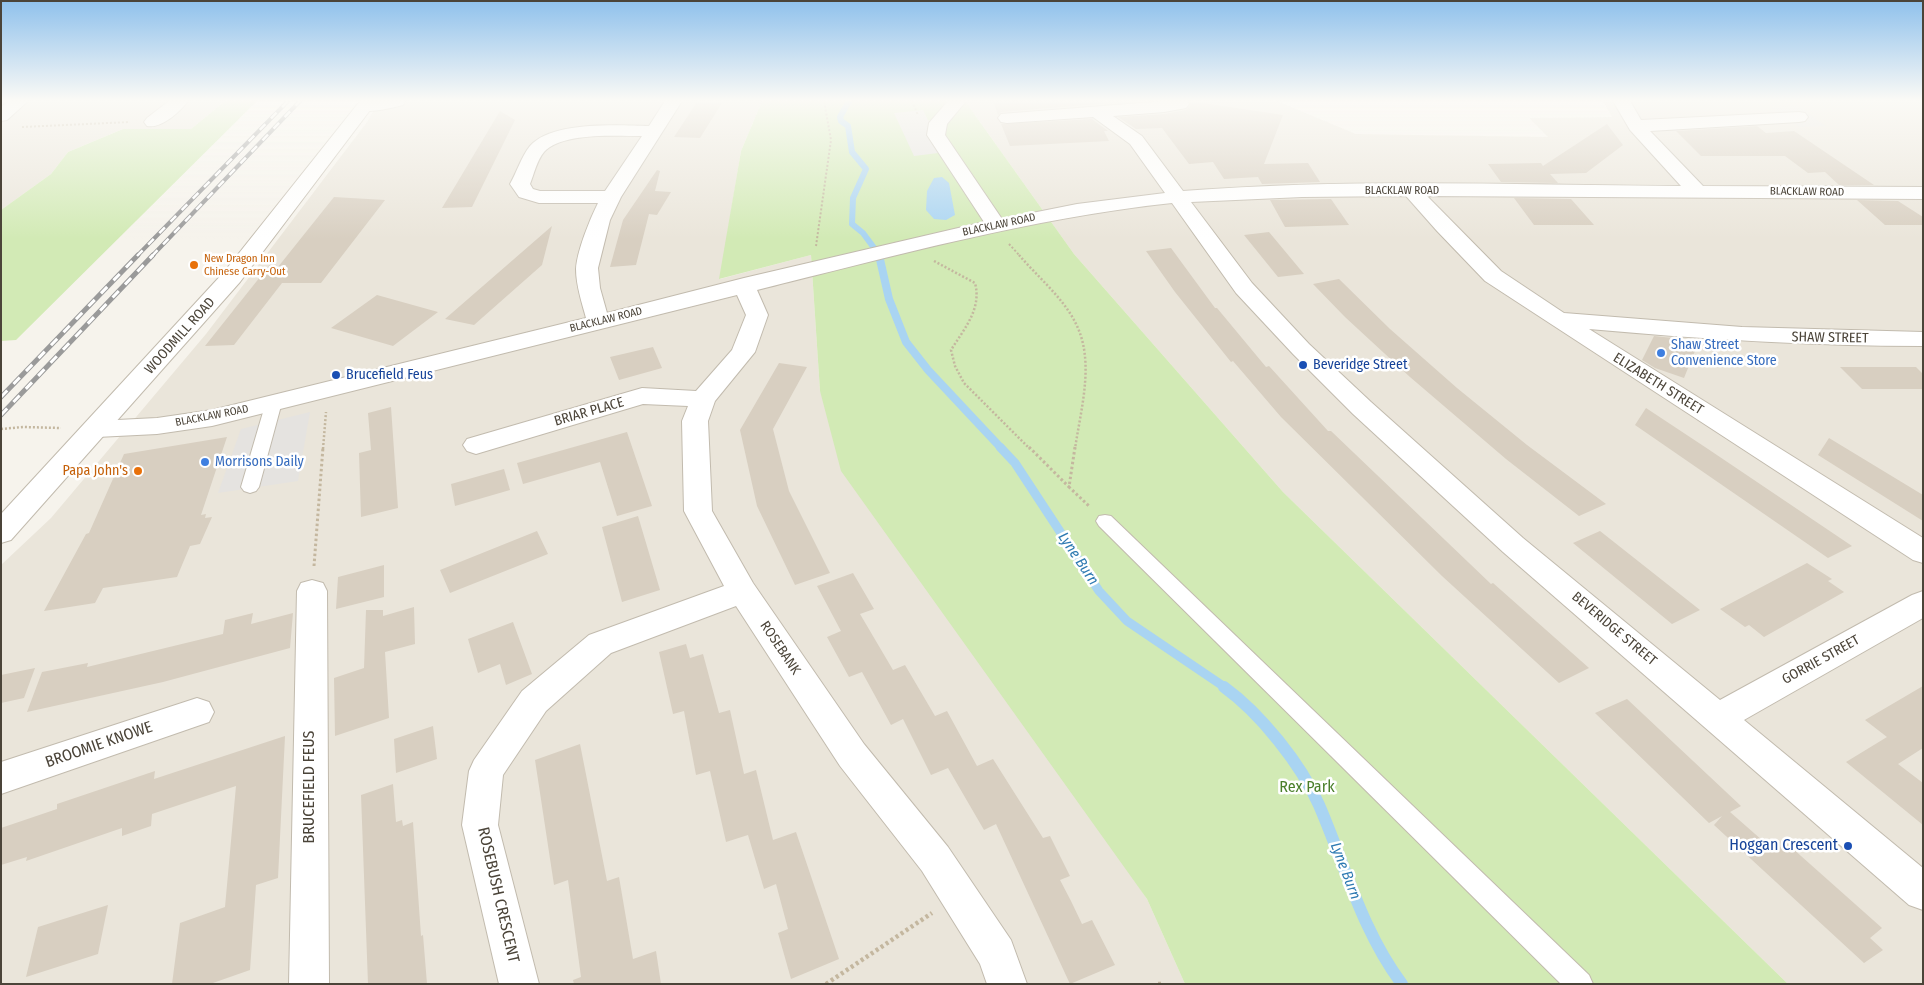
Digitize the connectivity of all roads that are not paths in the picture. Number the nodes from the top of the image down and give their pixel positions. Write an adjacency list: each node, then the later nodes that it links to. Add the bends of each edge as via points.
1 (333, 147): 19 (street, WOODMILL ROAD, via 232,277)
2 (539, 147): 10 (street, via 520,184 526,193 539,197)
3 (643, 147): 10 (street)
4 (944, 147): 12 (street)
5 (1141, 147): 11 (street, BEVERIDGE STREET)
6 (1656, 147): 7 (street)
7 (1696, 190): 8 (street, BLACKLAW ROAD); 9 (street, BLACKLAW ROAD)
8 (1412, 191): 11 (street, BLACKLAW ROAD, via 1269,191); 14 (street, ELIZABETH STREET, via 1493,276)
9 (1923, 193)
10 (610, 197): 15 (street, via 586,268)
11 (1177, 197): 12 (street, BLACKLAW ROAD, via 1093,207); 29 (street, BEVERIDGE STREET, via 1244,288 1362,408 1513,545)
12 (996, 225): 13 (street, BLACKLAW ROAD)
13 (744, 285): 15 (street, BLACKLAW ROAD); 17 (street, ROSEBANK, via 757,314 743,352)
14 (1558, 320): 16 (street, SHAW STREET, via 1773,337); 24 (street, ELIZABETH STREET)
15 (598, 322): 18 (street, BLACKLAW ROAD)
16 (1923, 339)
17 (703, 399): 20 (street, BRIAR PLACE, via 642,396); 26 (street, ROSEBANK, via 695,421 698,511)
18 (274, 402): 19 (street, BLACKLAW ROAD, via 212,418 157,426); 21 (lane)
19 (97, 429): 23 (street, WOODMILL ROAD)
20 (476, 445)
21 (250, 487)
22 (1105, 521): 35 (lane)
23 (1, 533)
24 (1923, 552)
25 (312, 591): 32 (street, BRUCEFIELD FEUS)
26 (742, 591): 33 (street, ROSEBUSH CRESCENT, via 600,644 534,701 486,771 480,825); 34 (street, ROSEBANK, via 852,755 935,859 997,954)
27 (1923, 603): 29 (street, GORRIE STREET)
28 (197, 712): 30 (street, BROOMIE KNOWE)
29 (1719, 718): 31 (street, BEVERIDGE STREET)
30 (1, 778)
31 (1923, 892)
32 (308, 984)
33 (519, 984)
34 (1007, 984)
35 (1580, 984)

